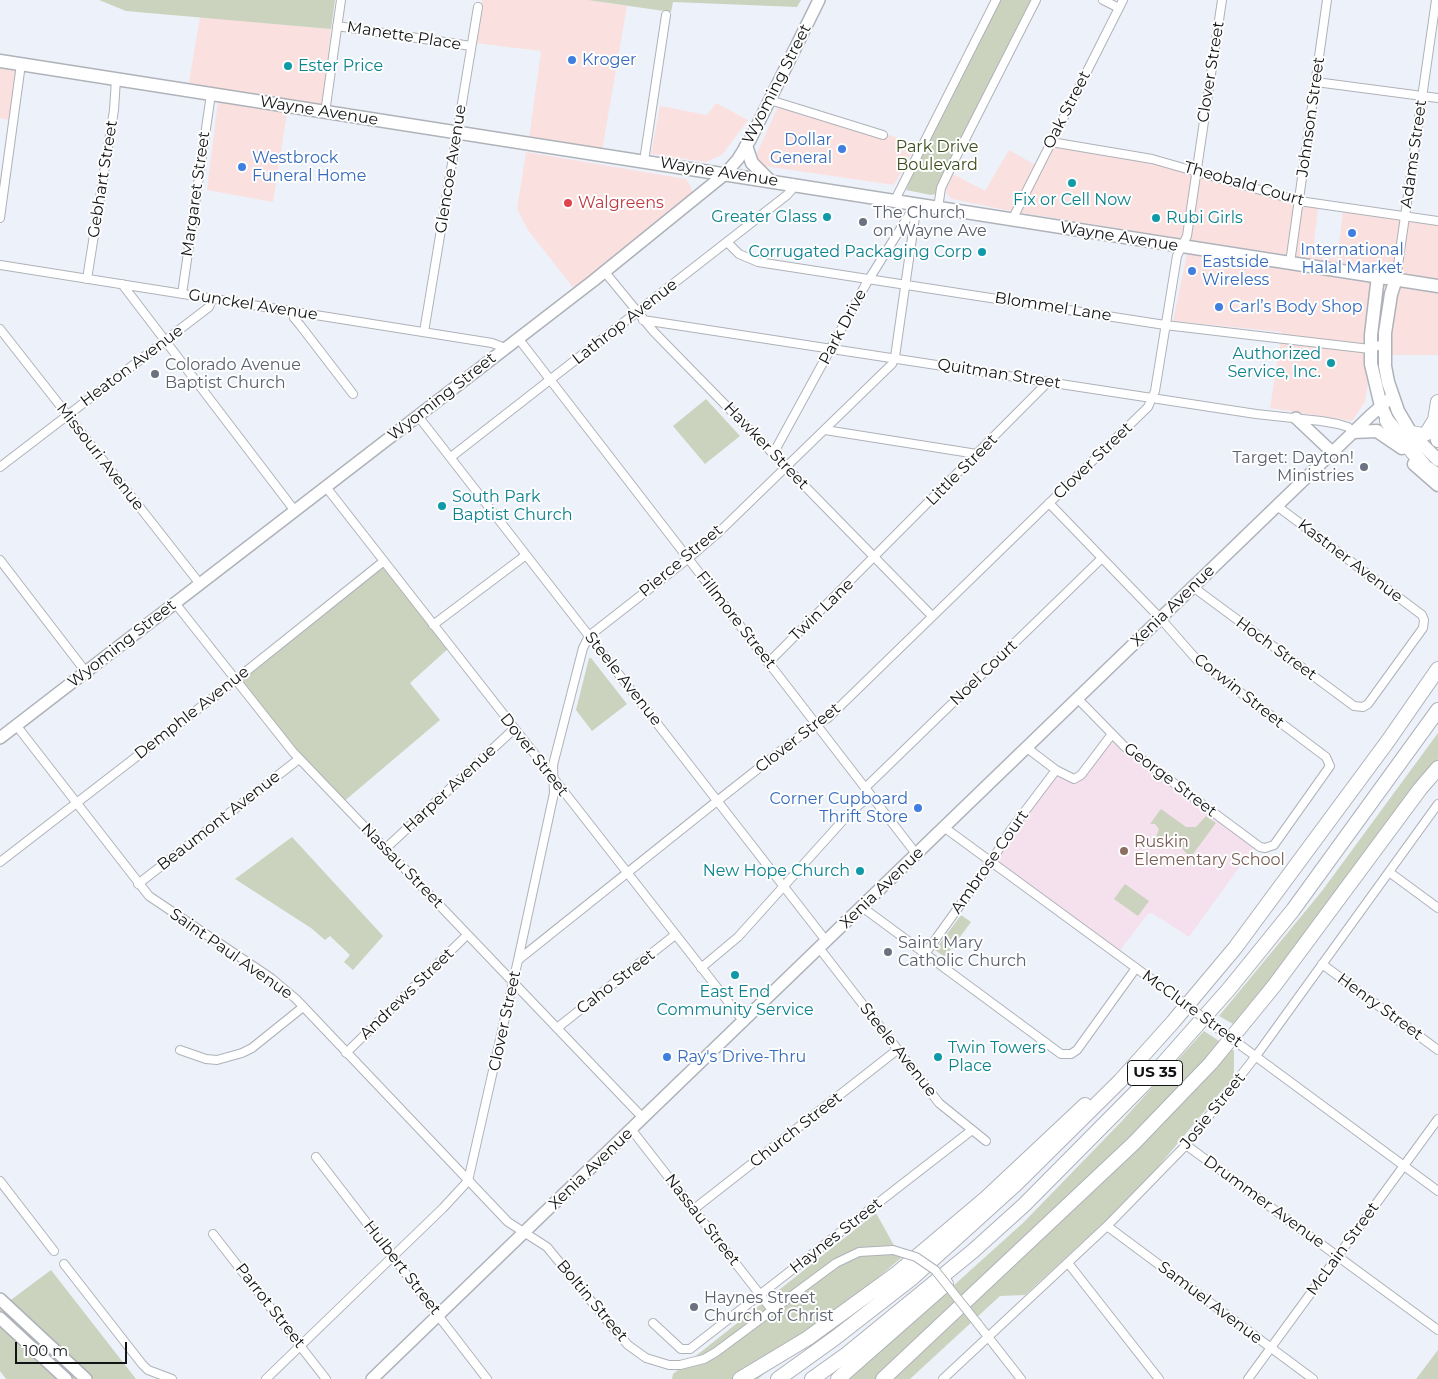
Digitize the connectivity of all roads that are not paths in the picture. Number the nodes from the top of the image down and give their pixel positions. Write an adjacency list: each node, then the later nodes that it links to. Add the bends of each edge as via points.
1 (341, 0): 13 (street)
2 (819, 0): 22 (street, Wyoming Street)
3 (996, 0): 33 (street)
4 (1036, 0): 36 (street, via 941,188)
5 (1103, 0): 11 (street)
6 (1123, 0): 11 (street, Oak Street)
7 (1222, 0): 29 (street, Clover Street)
8 (1328, 0): 18 (street, Johnson Street)
9 (1436, 0): 20 (street, Adams Street)
10 (478, 7): 14 (street, Glencoe Avenue)
11 (1119, 8): 26 (street, Oak Street)
12 (666, 15): 28 (street)
13 (337, 26): 14 (street, Manette Place); 23 (street)
14 (471, 46): 24 (street, Glencoe Avenue)
15 (0, 61): 16 (main road, Wayne Avenue)
16 (21, 64): 17 (main road, Wayne Avenue); 38 (street)
17 (116, 79): 19 (main road, Wayne Avenue); 47 (street, Gebhart Street)
18 (1316, 82): 20 (street); 34 (street, Johnson Street)
19 (211, 94): 23 (main road, Wayne Avenue); 53 (street, Margaret Street)
20 (1422, 96): 21 (street); 37 (street, Adams Street)
21 (1438, 98)
22 (770, 100): 25 (street); 27 (street, Wyoming Street)
23 (324, 113): 24 (main road, Wayne Avenue)
24 (457, 133): 28 (main road, Wayne Avenue); 60 (street, Glencoe Avenue)
25 (882, 136)
26 (1051, 142): 29 (street, Theobald Court, via 1152,159); 39 (street, Oak Street)
27 (746, 146): 30 (street, Wyoming Street); 31 (main road, via 752,163)
28 (644, 161): 30 (main road, Wayne Avenue)
29 (1197, 171): 34 (street, Theobald Court); 42 (street, Clover Street, via 1187,236)
30 (725, 174): 31 (main road, Wayne Avenue); 45 (street, Wyoming Street)
31 (769, 180): 32 (main road, Wayne Avenue)
32 (792, 184): 33 (main road, Wayne Avenue); 41 (street, Lathrop Avenue, via 794,187 787,195)
33 (895, 200): 35 (main road, Wayne Avenue)
34 (1299, 201): 37 (street, Theobald Court); 43 (street, Johnson Street)
35 (917, 203): 36 (main road, Wayne Avenue); 48 (street, Park Drive); 51 (street)
36 (938, 208): 39 (main road, Wayne Avenue)
37 (1405, 216): 40 (street, Theobald Court); 49 (street, Adams Street)
38 (0, 218)
39 (1012, 220): 42 (main road, Wayne Avenue)
40 (1438, 221)
41 (727, 242): 48 (street, Blommel Lane, via 739,254 758,262); 56 (street, Lathrop Avenue)
42 (1182, 247): 43 (main road, Wayne Avenue); 58 (street, Clover Street, via 1177,256)
43 (1290, 264): 46 (main road, Wayne Avenue)
44 (0, 265): 47 (street, Gunckel Avenue)
45 (604, 271): 56 (street, Hawker Street); 61 (street, Wyoming Street)
46 (1378, 276): 49 (main road, Wayne Avenue); 66 (main road)
47 (87, 279): 50 (street, Gunckel Avenue)
48 (869, 279): 51 (street, Blommel Lane); 65 (street, Park Drive)
49 (1396, 279): 52 (main road, Wayne Avenue); 63 (main road)
50 (122, 284): 53 (street, Gunckel Avenue); 62 (street)
51 (906, 284): 58 (street, Blommel Lane); 67 (street)
52 (1438, 286)
53 (182, 294): 54 (street, Gunckel Avenue)
54 (212, 298): 55 (street, Gunckel Avenue); 62 (street, Heaton Avenue, via 208,307)
55 (294, 311): 60 (street, Gunckel Avenue); 70 (street, via 300,325)
56 (636, 312): 57 (street, Hawker Street); 68 (street, Lathrop Avenue)
57 (643, 320): 65 (street, Quitman Street); 86 (street, Hawker Street)
58 (1165, 325): 66 (street, Blommel Lane); 72 (street, Clover Street)
59 (0, 329): 75 (street, Missouri Avenue)
60 (424, 332): 64 (street, Gunckel Avenue)
61 (518, 338): 64 (street, Wyoming Street); 68 (street, Fillmore Street)
62 (165, 340): 75 (street, Heaton Avenue); 97 (street)
63 (1385, 343): 66 (street, Blommel Lane); 71 (main road, via 1385,366)
64 (505, 348): 76 (street, Wyoming Street)
65 (832, 348): 67 (street, Quitman Street); 86 (street, Park Drive)
66 (1370, 349): 74 (main road, via 1373,378)
67 (895, 357): 69 (street, Quitman Street); 80 (street, Pierce Street, via 892,364)
68 (550, 380): 88 (street, Lathrop Avenue); 101 (street, Fillmore Street)
69 (1049, 381): 72 (street, Quitman Street); 87 (street, Little Street)
70 (353, 394)
71 (1393, 396): 74 (street, Xenia Avenue); 82 (main road)
72 (1153, 397): 77 (street, Quitman Street); 95 (street, Clover Street, via 1148,407)
73 (1438, 402): 78 (highway)
74 (1381, 406): 79 (main road); 81 (street, Xenia Avenue)
75 (67, 415): 91 (street, Heaton Avenue); 104 (street, Missouri Avenue)
76 (418, 416): 88 (street, Steele Avenue); 94 (street, Wyoming Street)
77 (1296, 418): 81 (street, Quitman Street, via 1338,424); 85 (street)
78 (1435, 420): 82 (highway, via 1422,435); 83 (highway)
79 (1387, 421): 84 (main road); 92 (highway, via 1425,466)
80 (824, 430): 87 (street); 90 (street, Pierce Street)
81 (1353, 432): 84 (main road, via 1377,431); 85 (street, Xenia Avenue)
82 (1411, 433): 89 (main road)
83 (1438, 440)
84 (1402, 448): 93 (main road, via 1421,472)
85 (1332, 452): 96 (street, Xenia Avenue)
86 (773, 454): 90 (street, Hawker Street)
87 (977, 454): 99 (street, Little Street)
88 (451, 457): 98 (street, Steele Avenue)
89 (1438, 460)
90 (786, 466): 99 (street, Hawker Street); 101 (street, Pierce Street)
91 (0, 467)
92 (1438, 476)
93 (1438, 485)
94 (326, 487): 97 (street, Wyoming Street); 103 (street, Dover Street)
95 (1050, 503): 100 (street, Corwin Street); 107 (street, Clover Street)
96 (1276, 506): 105 (street, Xenia Avenue); 116 (street, Kastner Avenue, via 1422,615 1423,628 1368,704)
97 (296, 511): 104 (street, Wyoming Street)
98 (526, 555): 109 (street); 110 (street, Steele Avenue)
99 (875, 558): 107 (street, Hawker Street); 111 (street, Twin Lane)
100 (1102, 558): 108 (street, Corwin Street); 128 (street, Noel Court)
101 (688, 559): 110 (street, Pierce Street); 111 (street, Fillmore Street)
102 (0, 560): 113 (street)
103 (384, 561): 109 (street, Dover Street); 114 (street, Demphle Avenue)
104 (200, 584): 106 (street, Wyoming Street)
105 (1194, 587): 108 (street, Xenia Avenue); 116 (street, Hoch Street, via 1354,706)
106 (175, 603): 113 (street, Wyoming Street); 114 (street, Nassau Street)
107 (932, 616): 119 (street, Clover Street)
108 (1161, 619): 115 (street, Xenia Avenue); 134 (street, Corwin Street, via 1202,665 1330,764)
109 (433, 625): 120 (street, Dover Street)
110 (590, 636): 127 (street, via 553,765); 130 (street, Steele Avenue)
111 (768, 662): 119 (street, Fillmore Street)
112 (1438, 669): 156 (highway, US 35, via 1235,948)
113 (86, 672): 118 (street, Wyoming Street)
114 (234, 679): 124 (street, Nassau Street); 131 (street, Demphle Avenue)
115 (1078, 699): 121 (street, George Street); 123 (street, Xenia Avenue)
116 (1361, 707)
117 (1438, 710): 174 (highway, US 35, via 1304,894 1229,989 1152,1076)
118 (16, 725): 122 (street, Wyoming Street); 131 (street, Saint Paul Avenue)
119 (817, 726): 128 (street, Fillmore Street); 130 (street, Clover Street)
120 (514, 730): 127 (street, Dover Street); 135 (street, Harper Avenue)
121 (1112, 734): 126 (street, via 1078,778 1071,779); 134 (street, George Street, via 1131,752 1260,847)
122 (0, 738)
123 (1027, 748): 126 (street); 133 (street, Xenia Avenue)
124 (299, 759): 135 (street, Nassau Street); 141 (street, Beaumont Avenue)
125 (1438, 768): 205 (highway, via 1274,986 1211,1063 1134,1143)
126 (1056, 770): 138 (street, Ambrose Court)
127 (554, 779): 140 (street, Dover Street); 149 (street, via 554,793)
128 (865, 788): 129 (street, Fillmore Street)
129 (872, 797): 136 (street, Fillmore Street); 142 (street, via 846,817)
130 (717, 801): 140 (street, Clover Street); 142 (street, Steele Avenue)
131 (76, 804): 137 (street, Demphle Avenue); 141 (street, Saint Paul Avenue)
132 (1438, 804): 139 (street, Josie Street)
133 (945, 828): 136 (street, Xenia Avenue); 138 (street, McClure Street)
134 (1270, 848)
135 (385, 849): 145 (street, Nassau Street)
136 (917, 855): 143 (street, Xenia Avenue)
137 (0, 862)
138 (991, 862): 148 (street, Ambrose Court); 152 (street, McClure Street)
139 (1389, 872): 144 (street); 150 (street, Josie Street)
140 (626, 874): 146 (street, Dover Street); 149 (street, Clover Street)
141 (138, 884): 154 (street, Saint Paul Avenue, via 161,906 271,978)
142 (784, 887): 147 (street, Steele Avenue); 151 (street, via 725,950)
143 (862, 907): 147 (street, Xenia Avenue); 148 (street)
144 (1438, 908)
145 (468, 935): 153 (street, Nassau Street); 161 (street, Andrews Street)
146 (675, 935): 151 (street, Dover Street); 157 (street, Caho Street)
147 (823, 945): 155 (street, Xenia Avenue); 159 (street, Steele Avenue)
148 (925, 954): 152 (street, via 1061,1054 1077,1050)
149 (518, 960): 153 (street, Clover Street)
150 (1322, 964): 160 (street, Henry Street); 162 (street, Josie Street)
151 (701, 968): 155 (street, Dover Street)
152 (1136, 968): 162 (street, McClure Street, bridge)
153 (514, 983): 157 (street, Nassau Street); 172 (street, Clover Street)
154 (303, 1006): 158 (street, via 242,1053 206,1060); 161 (street, Saint Paul Avenue)
155 (744, 1022): 163 (street, Xenia Avenue)
156 (1173, 1022): 201 (highway, via 986,1198 896,1274 808,1338); 202 (highway, US 35, via 1071,1132 1009,1191 911,1279)
157 (557, 1028): 163 (street, Nassau Street)
158 (180, 1050)
159 (897, 1050): 166 (street, Steele Avenue, via 939,1103); 175 (street, Church Street)
160 (1438, 1050)
161 (346, 1053): 172 (street, Saint Paul Avenue)
162 (1256, 1056): 168 (street, Josie Street); 170 (street, McClure Street)
163 (643, 1118): 165 (street, Xenia Avenue)
164 (1438, 1119): 170 (street, McLain Street)
165 (631, 1130): 175 (street, Nassau Street); 178 (street, Xenia Avenue)
166 (972, 1130): 167 (street, Steele Avenue); 184 (street, Haynes Street)
167 (986, 1141)
168 (1186, 1146): 176 (street, Josie Street); 180 (street, Drummer Avenue)
169 (316, 1157): 181 (street, Hulbert Street)
170 (1404, 1165): 173 (street, McClure Street); 180 (street, McLain Street)
171 (0, 1181): 179 (street)
172 (468, 1181): 178 (street, Saint Paul Avenue); 181 (street)
173 (1438, 1190)
174 (1024, 1204): 203 (highway, US 35, via 908,1305); 204 (highway, via 931,1299)
175 (694, 1209): 184 (street, Nassau Street)
176 (1107, 1226): 182 (street, Josie Street); 193 (street, Samuel Avenue)
177 (213, 1234): 192 (street, Parrot Street)
178 (523, 1234): 186 (street, Boltin Street, via 547,1247 628,1345 657,1363 680,1365 704,1359); 187 (street, Xenia Avenue)
179 (54, 1251)
180 (1337, 1256): 190 (street, Drummer Avenue); 193 (street, McLain Street)
181 (393, 1257): 187 (street, Hulbert Street); 192 (street)
182 (1068, 1263): 191 (street, Josie Street); 208 (street)
183 (64, 1264): 196 (street, via 142,1364)
184 (761, 1295): 186 (street, Nassau Street); 189 (street, Haynes Street, via 690,1349 681,1349)
185 (0, 1299): 195 (street)
186 (772, 1310): 191 (street, Boltin Street, bridge, via 819,1273 848,1256 873,1249 893,1250 916,1258 935,1270)
187 (438, 1315): 199 (street, Xenia Avenue); 200 (street, Hulbert Street)
188 (0, 1318): 194 (street)
189 (653, 1323)
190 (1438, 1330)
191 (988, 1337): 206 (street, Josie Street); 207 (street, Boltin Street)
192 (300, 1346): 197 (street); 198 (street, Parrot Street)
193 (1271, 1348): 209 (street, McLain Street); 210 (street, Samuel Avenue)
194 (66, 1379)
195 (86, 1379)
196 (172, 1379)
197 (266, 1379)
198 (326, 1379)
199 (372, 1379)
200 (487, 1379)
201 (740, 1379)
202 (778, 1379)
203 (812, 1379)
204 (838, 1379)
205 (883, 1379)
206 (943, 1379)
207 (1021, 1379)
208 (1159, 1379)
209 (1248, 1379)
210 (1313, 1379)

